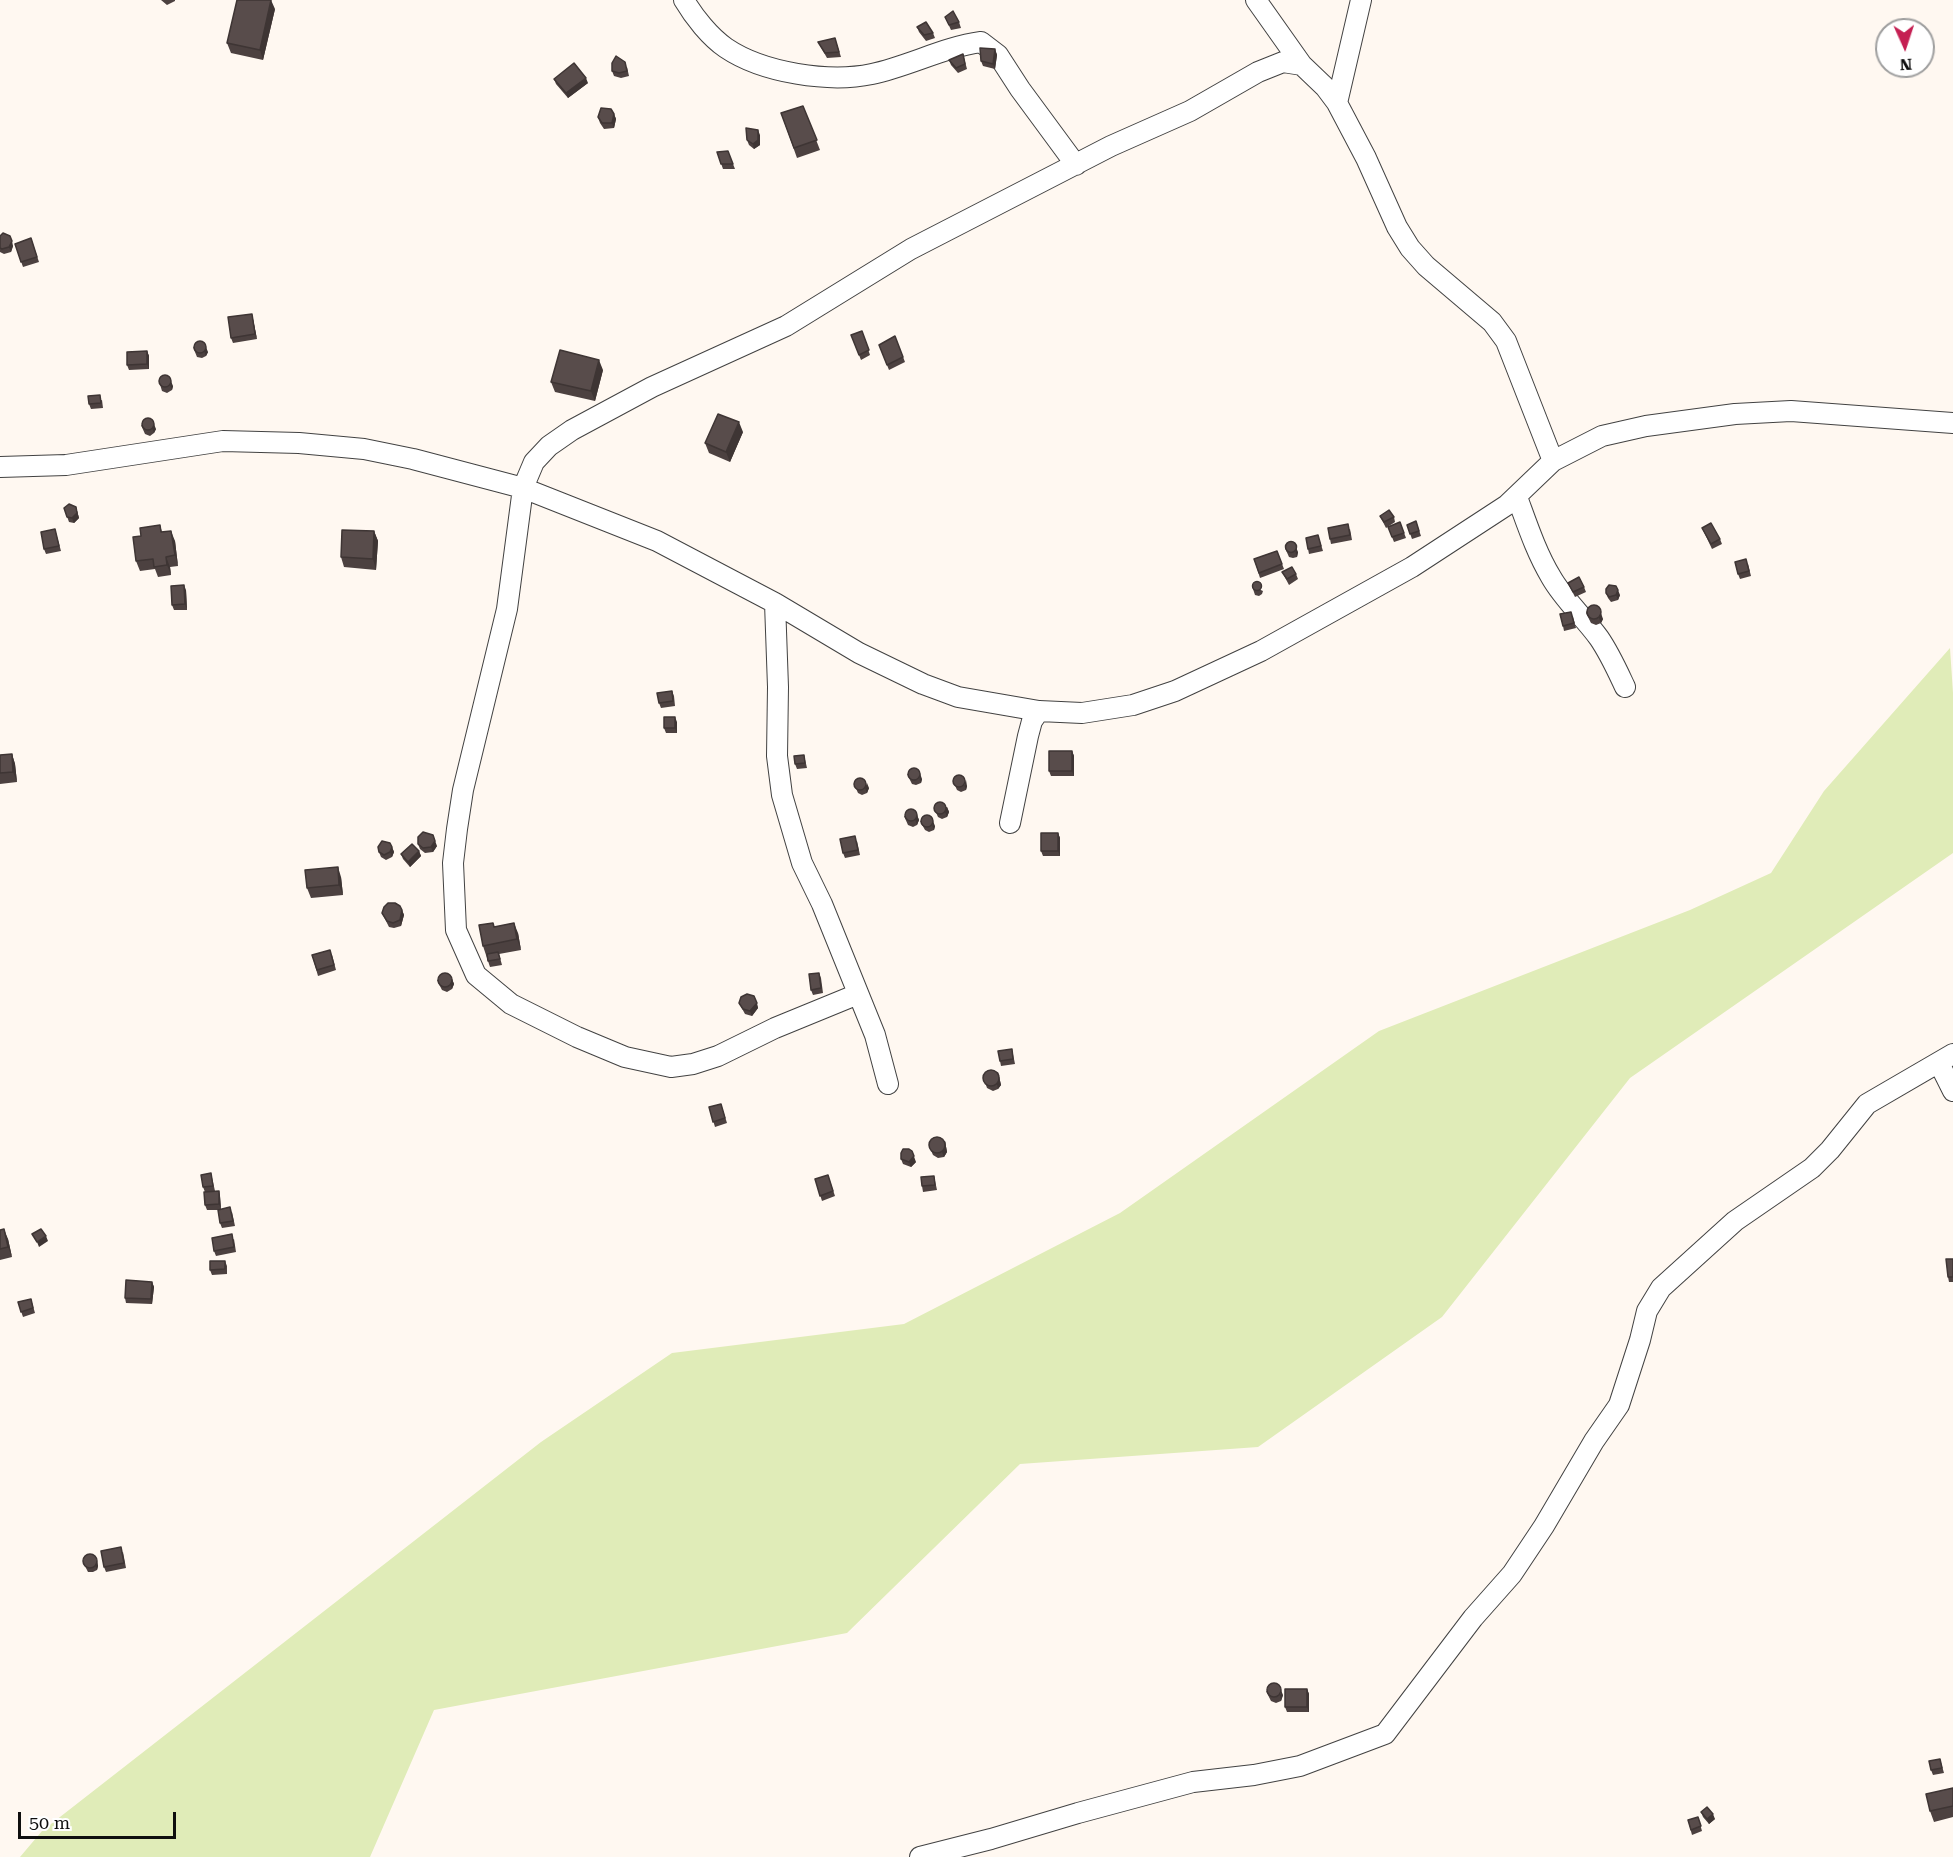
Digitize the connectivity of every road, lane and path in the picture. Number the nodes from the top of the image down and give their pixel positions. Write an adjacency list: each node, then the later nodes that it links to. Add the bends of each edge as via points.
1 (684, 0): 6 (street, via 723,47 762,65 796,73 851,78 981,42 998,55)
2 (1256, 0): 4 (street)
3 (1361, 0): 5 (street)
4 (1302, 66): 5 (street); 6 (street, via 1282,62 1258,72 1190,111)
5 (1337, 103): 8 (street, via 1410,248 1492,322 1506,341)
6 (1076, 165): 10 (street, via 911,249 786,326 652,387 572,430 534,462)
7 (1953, 423): 8 (street, via 1791,411 1735,414 1602,436)
8 (1553, 461): 11 (street)
9 (0, 467): 10 (street, via 66,465 223,441 299,444 364,449)
10 (523, 488): 12 (street, via 657,541); 16 (street, via 507,609 463,790 453,863 456,930 476,975 512,1004 577,1037 626,1057 670,1067 718,1056)
11 (1517, 497): 13 (street, via 1551,577 1612,657); 14 (street, via 1481,524 1341,608 1175,691 1133,705 1092,712)
12 (775, 603): 14 (street, via 859,654 923,684 958,698); 16 (street, via 777,756 782,795 802,863)
13 (1625, 687)
14 (1039, 711): 15 (street, via 1028,736)
15 (1011, 823)
16 (858, 994): 18 (street, via 875,1035)
17 (1946, 1059): 19 (street); 20 (street, via 1867,1104 1812,1168 1735,1221 1661,1288 1647,1311 1619,1405 1512,1574 1473,1618 1385,1734 1300,1766 1193,1782)
18 (888, 1083)
19 (1953, 1091)
20 (920, 1857)

